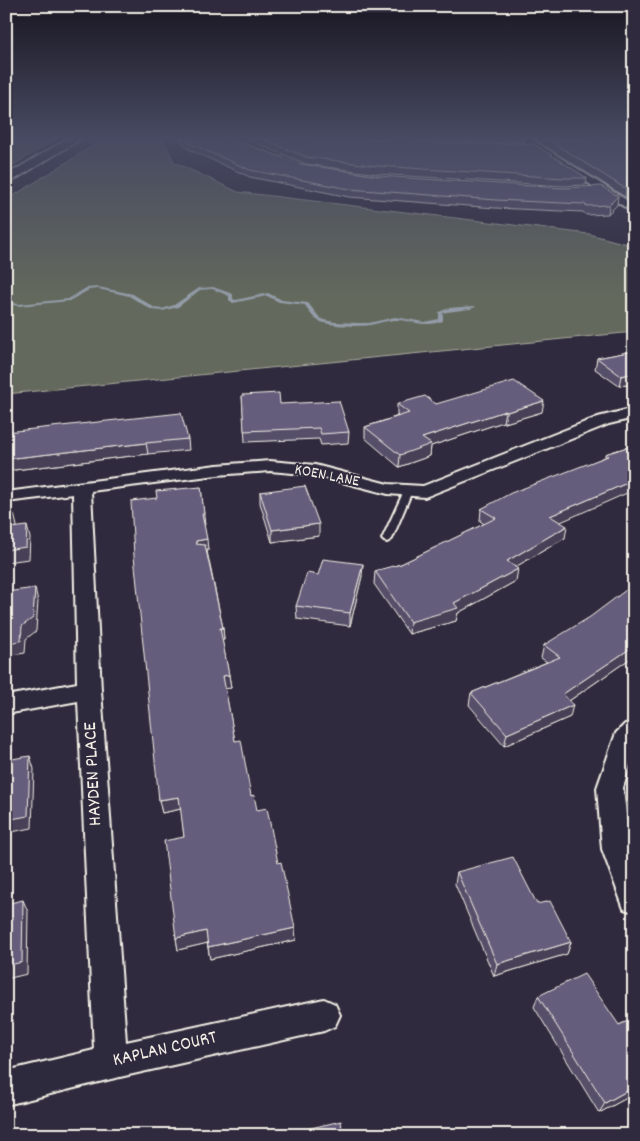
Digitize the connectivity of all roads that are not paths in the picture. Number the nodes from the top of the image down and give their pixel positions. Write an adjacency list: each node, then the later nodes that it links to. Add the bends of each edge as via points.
1 (607, 192): 2 (street)
2 (634, 210)
3 (634, 413): 5 (street, KOEN LANE, via 604,420 425,492)
4 (82, 487): 5 (street, KOEN LANE, via 270,466 315,470); 6 (street, KOEN LANE); 8 (street, HAYDEN PLACE)
5 (408, 491): 7 (lane)
6 (6, 497)
7 (387, 539)
8 (89, 690): 9 (street); 13 (street, HAYDEN PLACE)
9 (6, 705)
10 (634, 731): 11 (street, via 625,740 610,788 616,849)
11 (634, 899)
12 (324, 1015): 13 (street, KAPLAN COURT)
13 (111, 1062): 14 (street, KAPLAN COURT)
14 (6, 1088)

